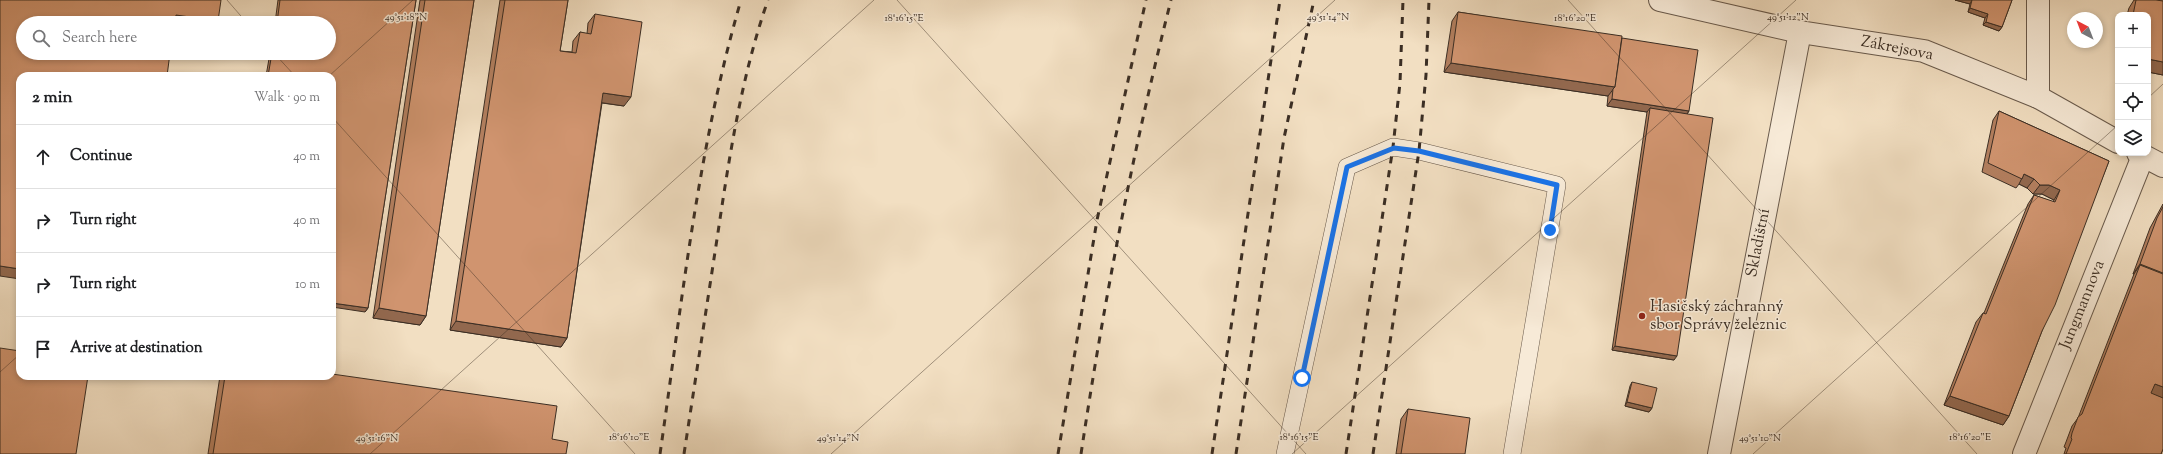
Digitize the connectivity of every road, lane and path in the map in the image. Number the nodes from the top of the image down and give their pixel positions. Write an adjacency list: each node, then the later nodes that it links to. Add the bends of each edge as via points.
1 (1660, 0): 3 (street, Zákrejsova)
2 (2038, 0): 4 (street)
3 (1800, 32): 4 (street, Zákrejsova, via 1924,51); 11 (street, Skladištní)
4 (2038, 97): 5 (street, Zákrejsova)
5 (2115, 140)
6 (2139, 156): 12 (street, Jungmannova)
7 (2144, 156): 8 (street)
8 (2163, 166)
9 (1286, 454): 10 (lane, via 1347,167 1394,148 1419,151 1557,185)
10 (1512, 454)
11 (1719, 454)
12 (2024, 454)

